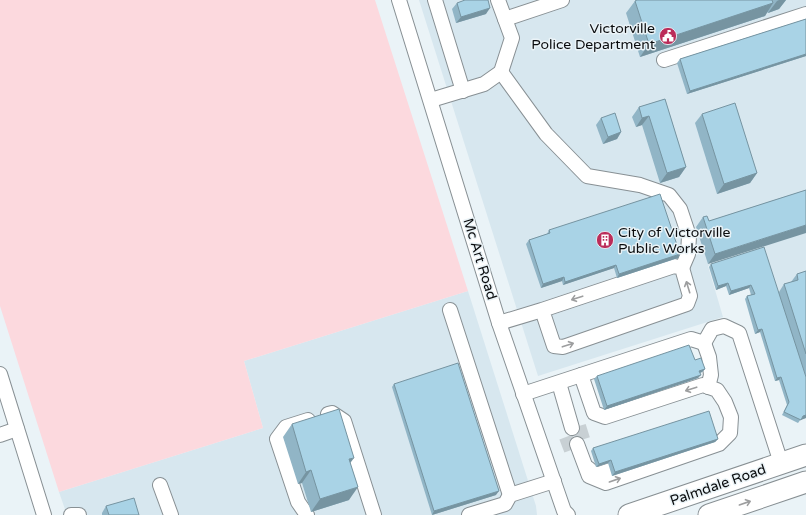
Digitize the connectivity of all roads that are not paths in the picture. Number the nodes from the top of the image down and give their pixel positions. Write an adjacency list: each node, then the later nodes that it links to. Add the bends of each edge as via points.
1 (399, 0): 10 (street, Mc Art Road)
2 (435, 0): 9 (street)
3 (498, 0): 6 (street)
4 (562, 0): 6 (street)
5 (806, 14): 7 (street)
6 (505, 19): 8 (street, via 512,38)
7 (664, 60)
8 (501, 72): 9 (street, via 484,84); 11 (street, via 546,134 587,176 640,185 669,195 680,209 689,236 688,254)
9 (463, 91): 10 (street)
10 (431, 100): 14 (street, Mc Art Road)
11 (682, 268): 13 (street, one-way to 13, via 674,266); 13 (street, one-way to 11, via 554,346 562,347 688,304 690,296)
12 (450, 310): 32 (street)
13 (542, 310): 14 (street)
14 (499, 323): 20 (street, Mc Art Road)
15 (704, 343): 17 (street, via 691,340); 19 (street, via 711,374); 26 (street, via 712,329 724,326 738,333)
16 (0, 374): 22 (street)
17 (580, 375): 18 (street); 19 (street, one-way to 17, via 703,385 605,417 594,413)
18 (559, 382): 20 (street); 27 (street, via 575,438 587,450)
19 (708, 387): 21 (street, via 718,390)
20 (523, 394): 29 (street, Mc Art Road)
21 (731, 417): 23 (street, via 724,428); 27 (street, one-way to 21, via 589,476 606,483 719,444 730,432)
22 (17, 429): 24 (street); 33 (street)
23 (712, 433)
24 (0, 435)
25 (806, 455): 26 (highway, Palmdale Road)
26 (781, 463): 41 (highway, Palmdale Road)
27 (585, 466): 28 (street, via 596,475)
28 (611, 470)
29 (554, 481): 32 (street); 40 (street, Mc Art Road, via 564,511)
30 (160, 485): 36 (street)
31 (800, 488): 42 (highway, Palmdale Road, one-way to 31)
32 (510, 495): 39 (street, via 505,504)
33 (44, 515)
34 (71, 515): 35 (street)
35 (79, 515)
36 (171, 515)
37 (307, 515): 38 (street, via 298,502 277,439 286,427 332,413 344,421)
38 (374, 515)
39 (469, 515)
40 (568, 515)
41 (629, 515)
42 (708, 515)

